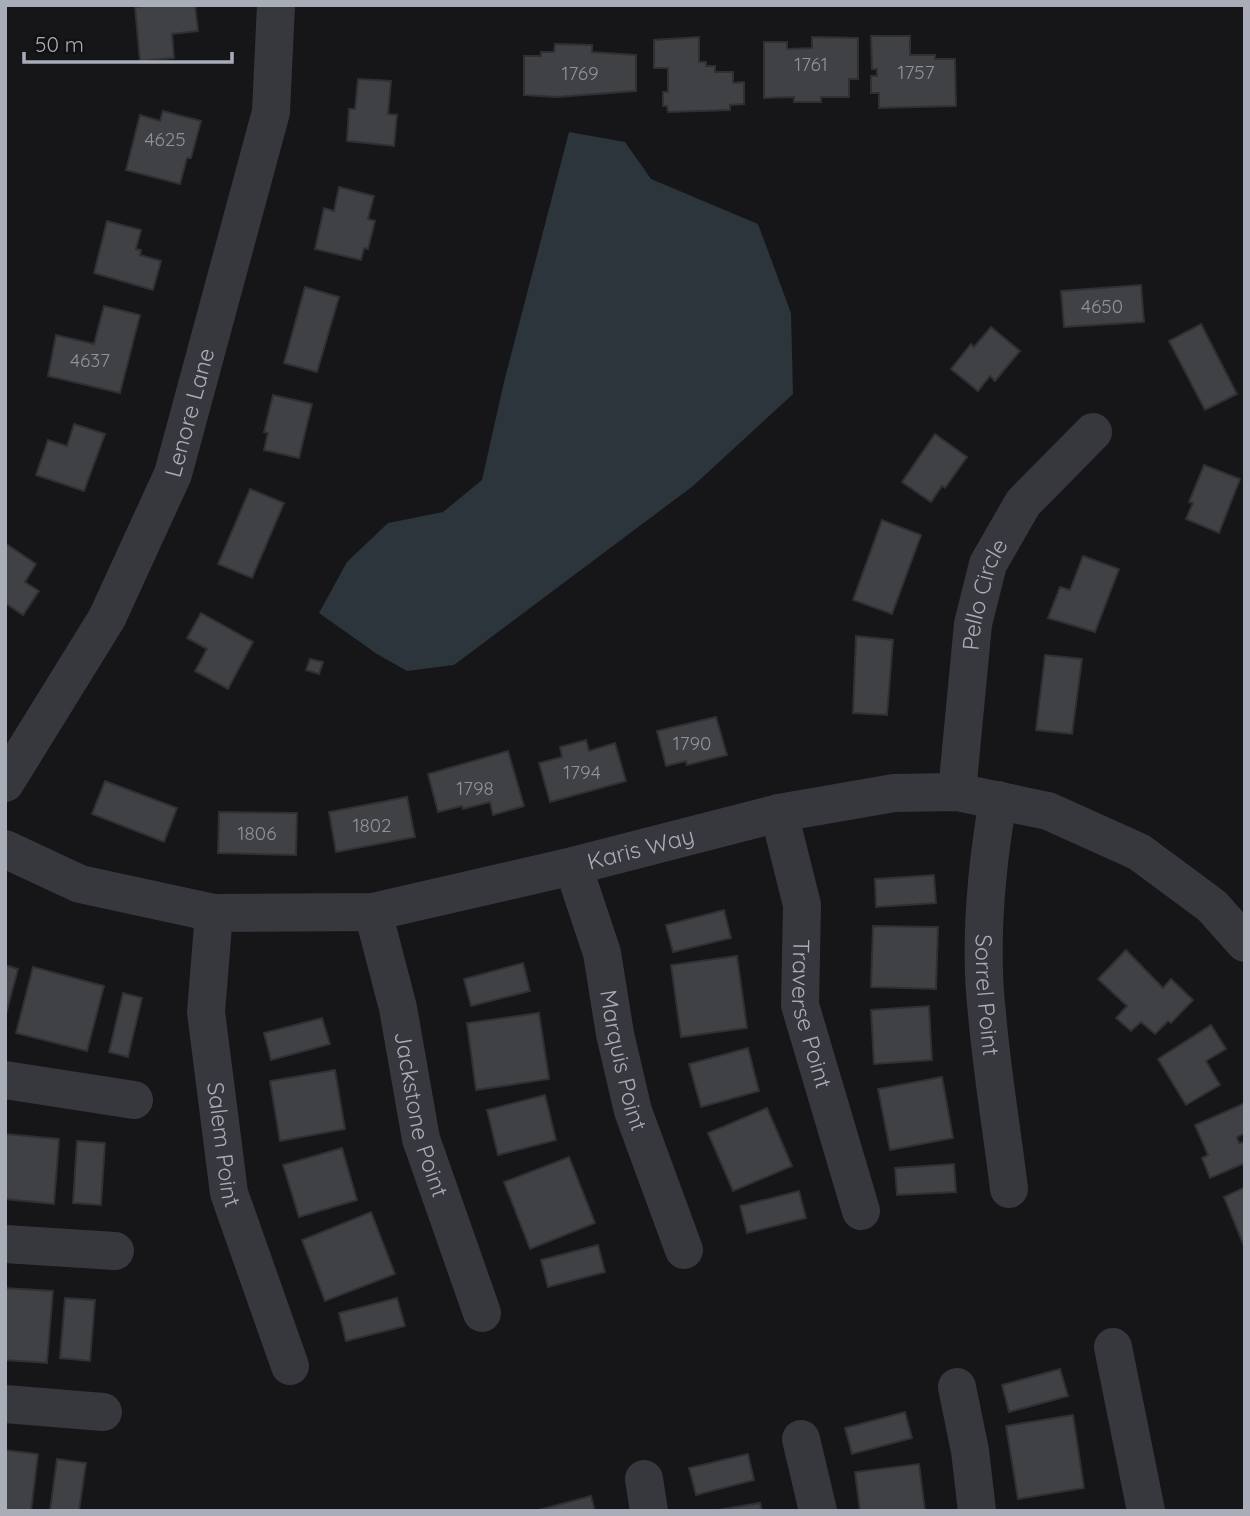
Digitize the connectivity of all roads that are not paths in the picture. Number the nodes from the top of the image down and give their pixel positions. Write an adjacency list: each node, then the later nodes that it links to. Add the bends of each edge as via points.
1 (275, 5): 3 (street, Lenore Lane, via 271,112 173,474 107,618)
2 (1093, 432): 4 (street, Pello Circle, via 1023,503 988,564 973,624)
3 (5, 783)
4 (957, 792): 5 (street, Karis Way); 6 (street, Karis Way, via 894,793)
5 (998, 800): 11 (street, Karis Way, via 1048,811 1139,852 1212,906); 14 (street, Sorrel Point, via 989,857 986,1013)
6 (779, 813): 8 (street, Karis Way); 15 (street, Traverse Point, via 802,905 800,1005)
7 (5, 849): 10 (street, Karis Way, via 79,884)
8 (573, 866): 9 (street, Karis Way); 17 (street, Marquis Point, via 602,953 633,1111)
9 (373, 912): 10 (street, Karis Way); 19 (street, Jackstone Point, via 398,1008 421,1139)
10 (214, 913): 21 (street, Salem Point, via 206,1013 229,1193)
11 (1245, 943)
12 (5, 1080): 13 (street)
13 (134, 1100)
14 (1009, 1189)
15 (861, 1211)
16 (5, 1244): 18 (street)
17 (684, 1250)
18 (115, 1251)
19 (482, 1313)
20 (1113, 1347): 28 (street)
21 (290, 1366)
22 (957, 1387): 27 (street)
23 (5, 1404): 24 (street)
24 (103, 1412)
25 (801, 1439): 26 (street)
26 (818, 1511)
27 (977, 1511)
28 (1146, 1511)

